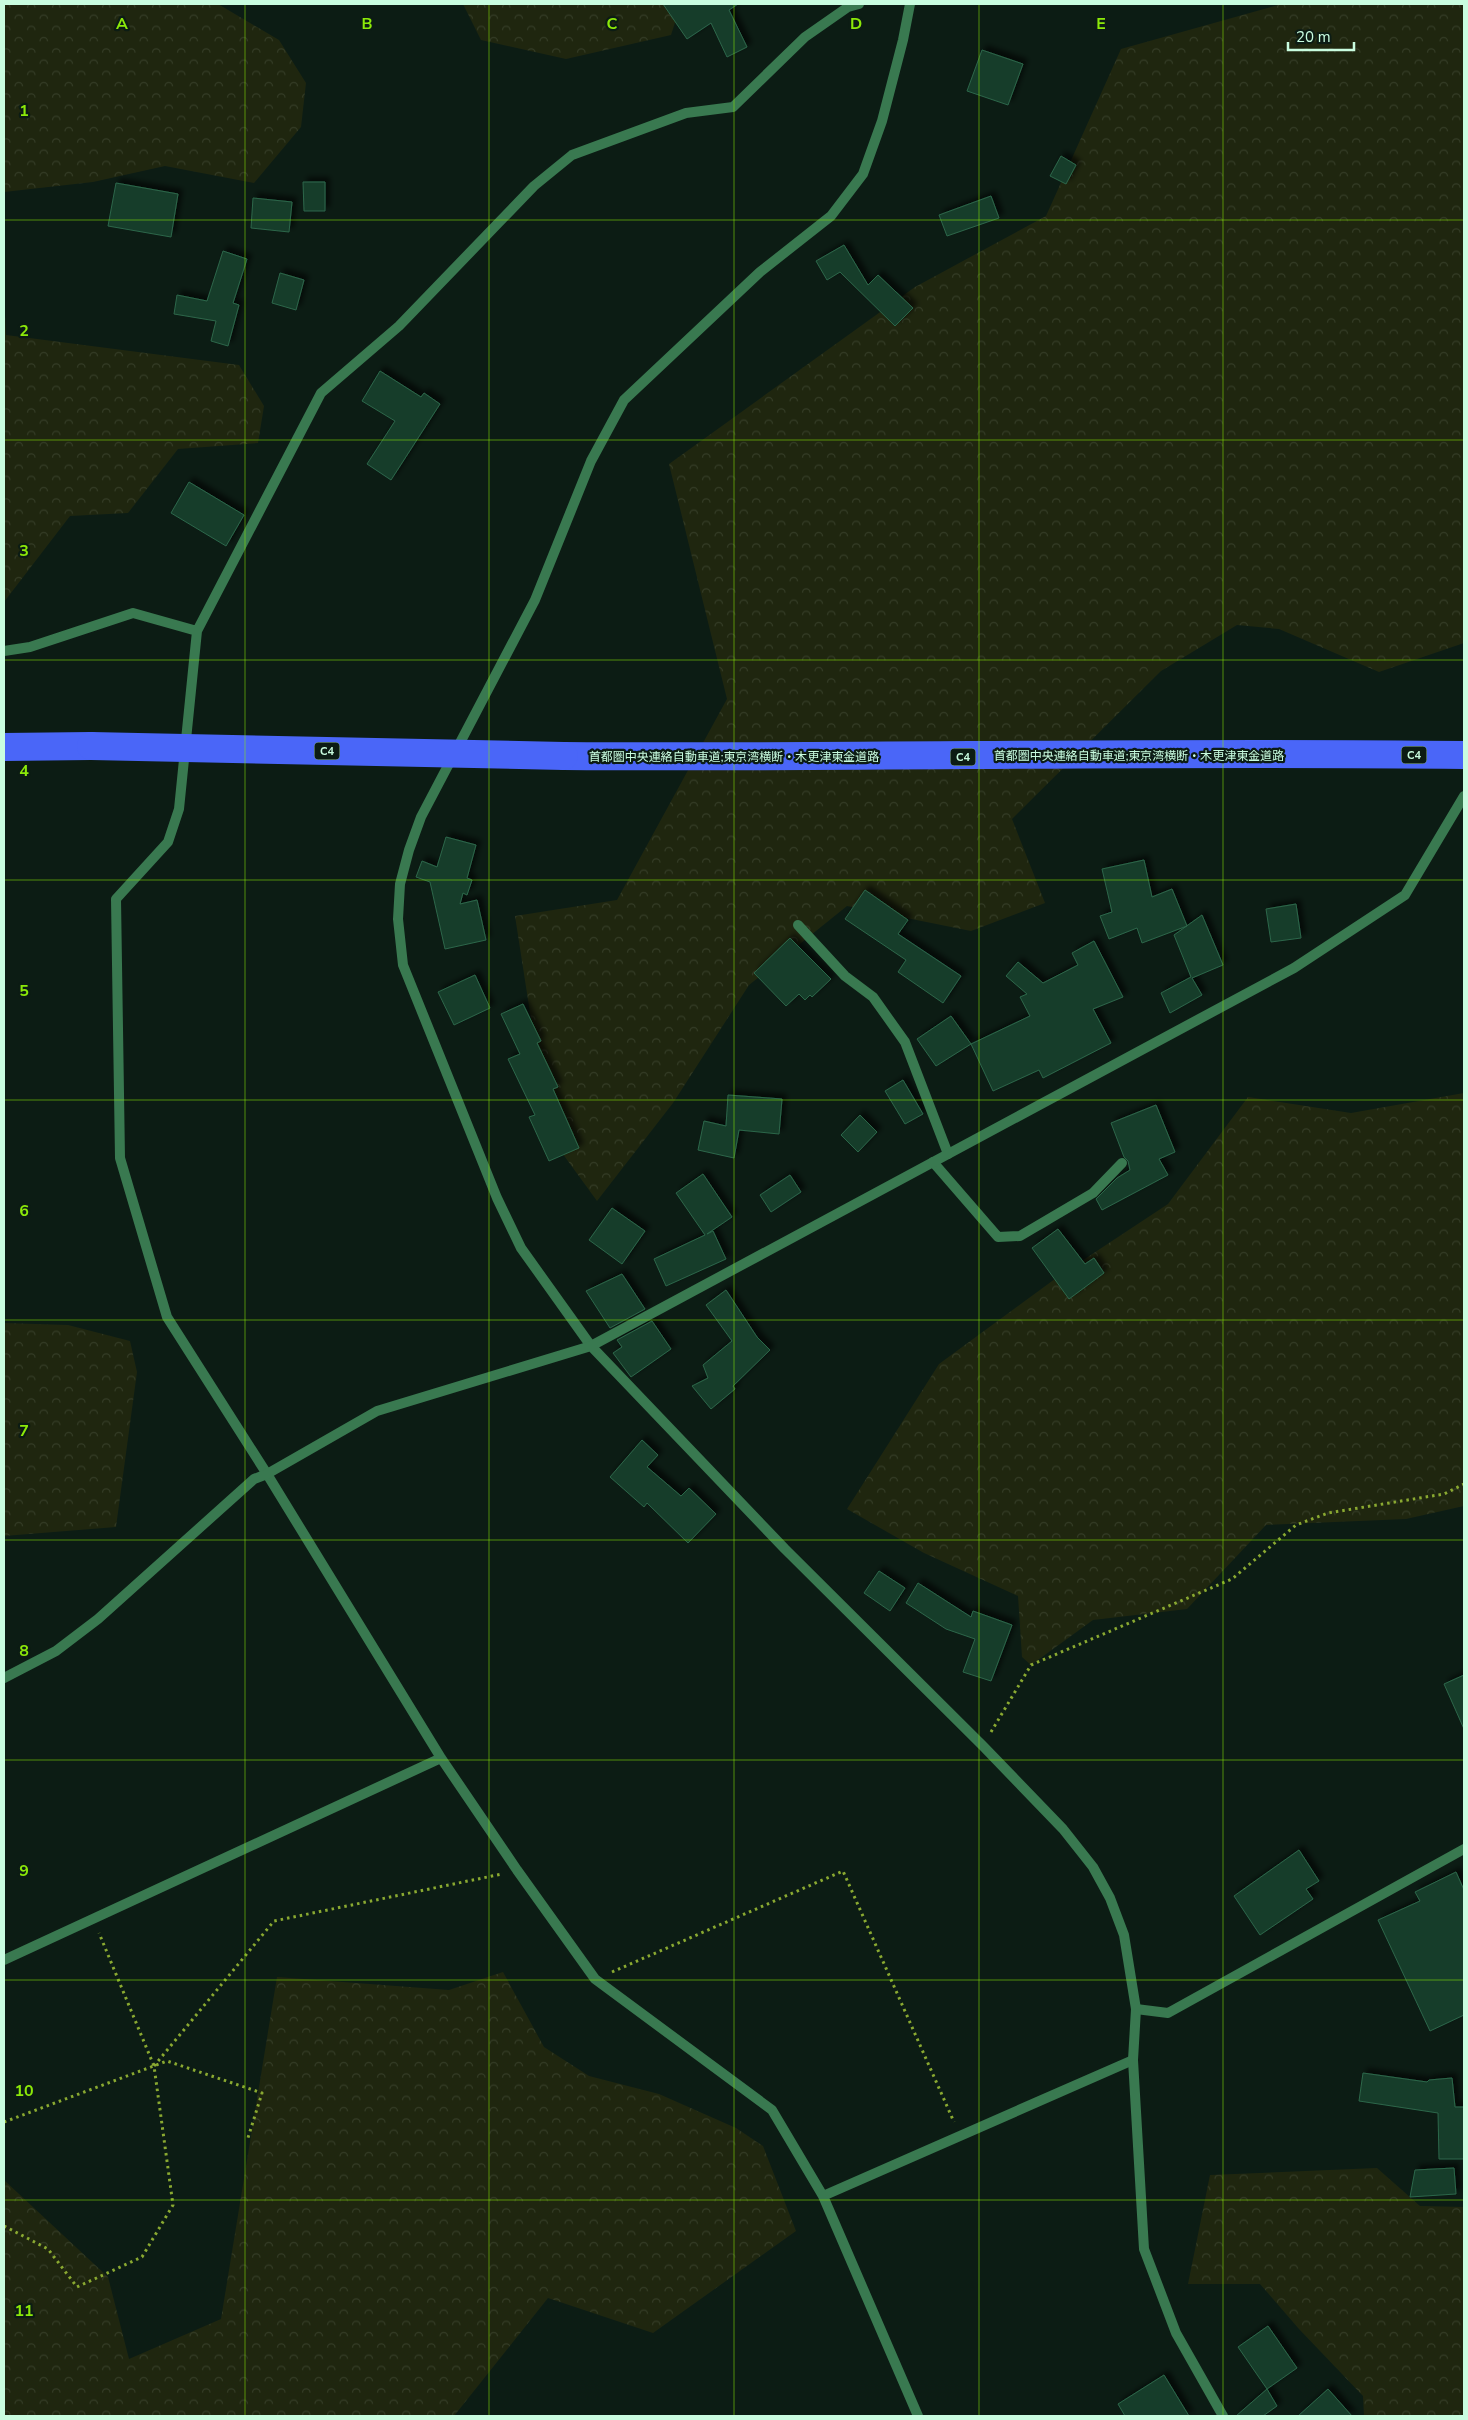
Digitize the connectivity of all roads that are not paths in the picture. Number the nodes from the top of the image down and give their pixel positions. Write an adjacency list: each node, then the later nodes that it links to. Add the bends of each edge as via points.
1 (859, 4): 3 (street, via 848,7 805,38 733,107 686,113 572,155 534,186 399,326 321,393)
2 (910, 4): 12 (street, via 882,121 863,174 831,216 760,272 624,400 591,461 535,600 420,818 400,884 398,919 403,965 496,1198 521,1248)
3 (197, 631): 4 (street, via 133,613 30,647); 13 (street, via 179,808 168,842 116,900 120,1158 167,1317)
4 (4, 651)
5 (4, 747): 6 (highway, 首都圏中央連絡自動車道;東京湾横断・木更津東金道路 / C4, bridge, via 807,758)
6 (1464, 756)
7 (1464, 796): 9 (street, via 1405,895 1294,968)
8 (798, 925): 9 (street, via 845,976 873,996 905,1042)
9 (948, 1154): 10 (street)
10 (932, 1162): 11 (street, via 998,1237 1020,1236 1093,1193); 12 (street)
11 (1122, 1163)
12 (591, 1346): 13 (street, via 377,1411); 18 (street, via 785,1550 1063,1829 1093,1867 1110,1898 1124,1935)
13 (267, 1474): 14 (street, via 254,1479 98,1619 56,1650); 15 (street)
14 (4, 1678)
15 (441, 1758): 17 (street); 20 (street, via 595,1979 772,2110)
16 (1464, 1850): 18 (street, via 1168,2013)
17 (4, 1960)
18 (1136, 2009): 19 (street)
19 (1132, 2060): 20 (street); 22 (street, via 1144,2249 1176,2333)
20 (823, 2196): 21 (street)
21 (918, 2416)
22 (1223, 2416)

